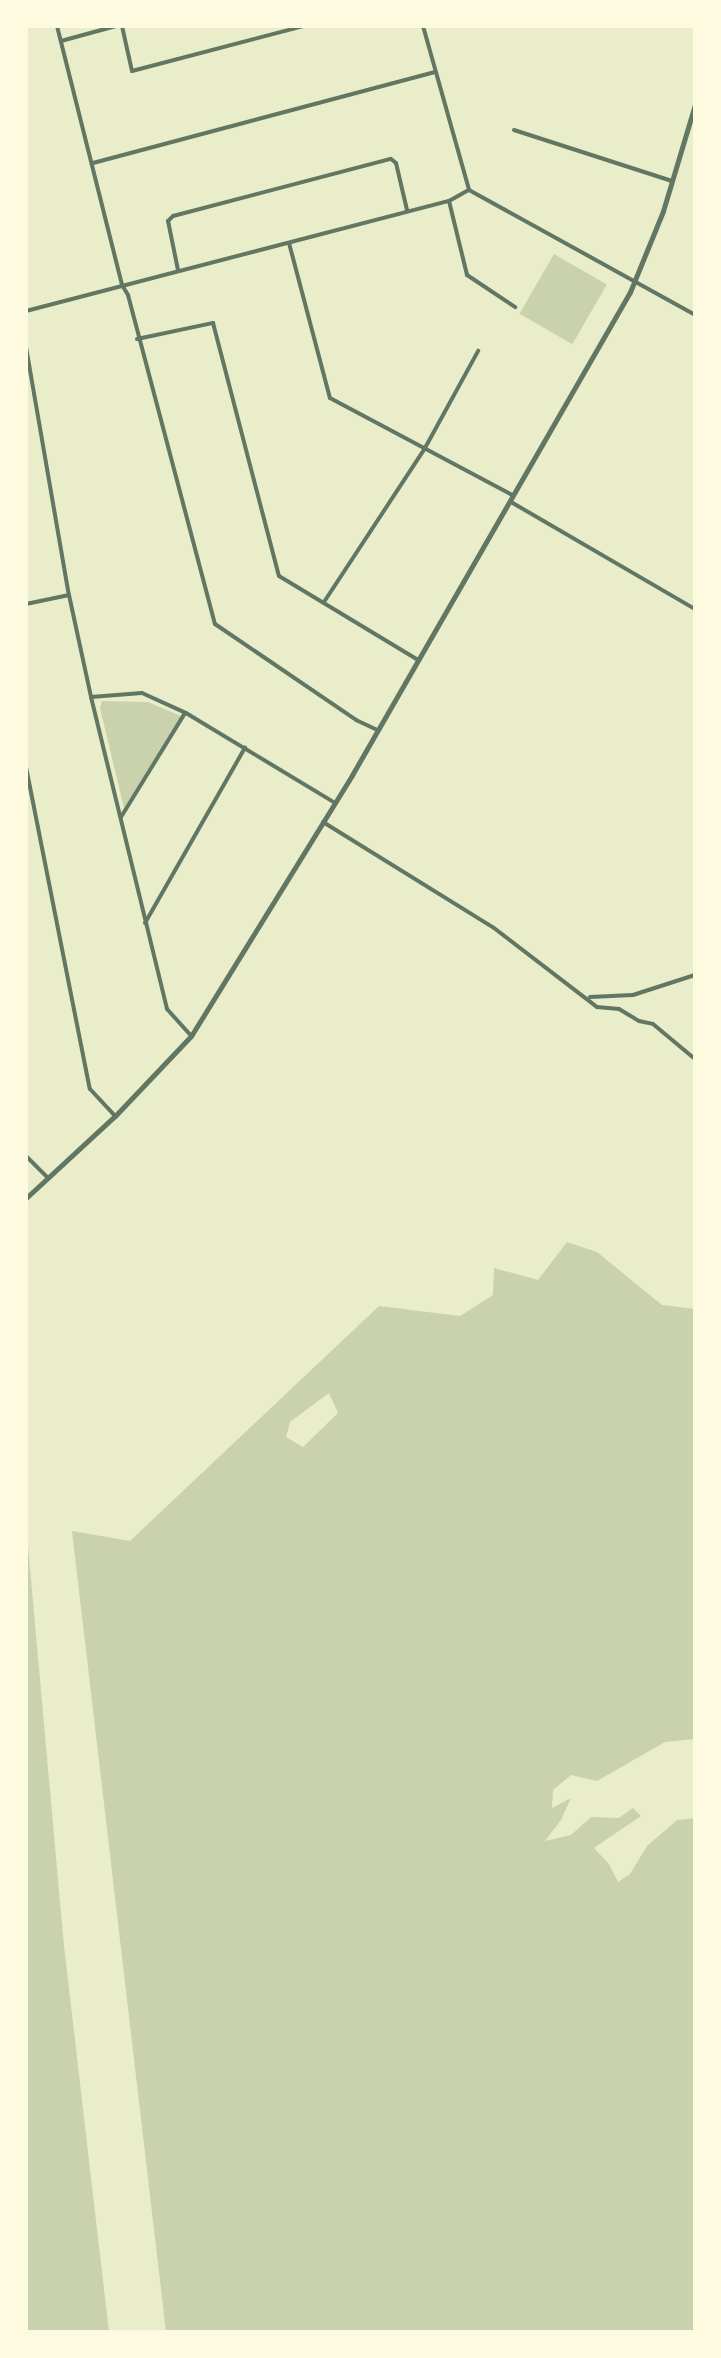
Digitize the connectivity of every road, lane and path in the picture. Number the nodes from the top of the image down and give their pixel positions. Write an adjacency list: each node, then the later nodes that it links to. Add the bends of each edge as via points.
1 (57, 26): 6 (street)
2 (116, 26): 6 (street)
3 (122, 26): 4 (street, via 132,71)
4 (304, 26)
5 (423, 26): 7 (street)
6 (61, 41): 10 (street)
7 (434, 72): 10 (street); 12 (street)
8 (695, 104): 11 (street)
9 (514, 130): 11 (street)
10 (93, 163): 18 (street)
11 (672, 181): 17 (street)
12 (469, 190): 13 (street); 17 (street)
13 (449, 201): 14 (street); 19 (street, via 467,275)
14 (407, 210): 15 (street); 16 (street, via 391,159 187,212 168,221)
15 (289, 242): 16 (street); 25 (street, via 330,398)
16 (178, 271): 18 (street)
17 (635, 282): 21 (street); 26 (street)
18 (122, 285): 20 (street); 22 (street)
19 (515, 307)
20 (26, 311)
21 (695, 315)
22 (137, 339): 28 (street, via 213,323 279,576); 34 (street, via 215,624)
23 (26, 347): 27 (street)
24 (478, 351): 25 (street)
25 (425, 448): 26 (street); 28 (street)
26 (512, 499): 30 (street); 31 (street)
27 (69, 595): 29 (street); 32 (street)
28 (324, 602): 31 (street)
29 (26, 604)
30 (695, 609)
31 (420, 662): 34 (street)
32 (91, 697): 33 (street, via 142,693); 38 (street)
33 (186, 713): 35 (street); 38 (street)
34 (378, 731): 37 (street)
35 (245, 748): 37 (street); 40 (street)
36 (26, 767): 45 (street, via 90,1089)
37 (335, 803): 39 (street)
38 (121, 817): 40 (street)
39 (323, 822): 42 (street, via 494,928); 43 (street)
40 (145, 923): 43 (street, via 167,1009)
41 (695, 975): 42 (street, via 633,995)
42 (590, 997): 44 (street, via 597,1007 619,1009 653,1024)
43 (191, 1036): 45 (street)
44 (695, 1059)
45 (115, 1116): 47 (street)
46 (26, 1156): 47 (street)
47 (48, 1178): 48 (street)
48 (26, 1198)

